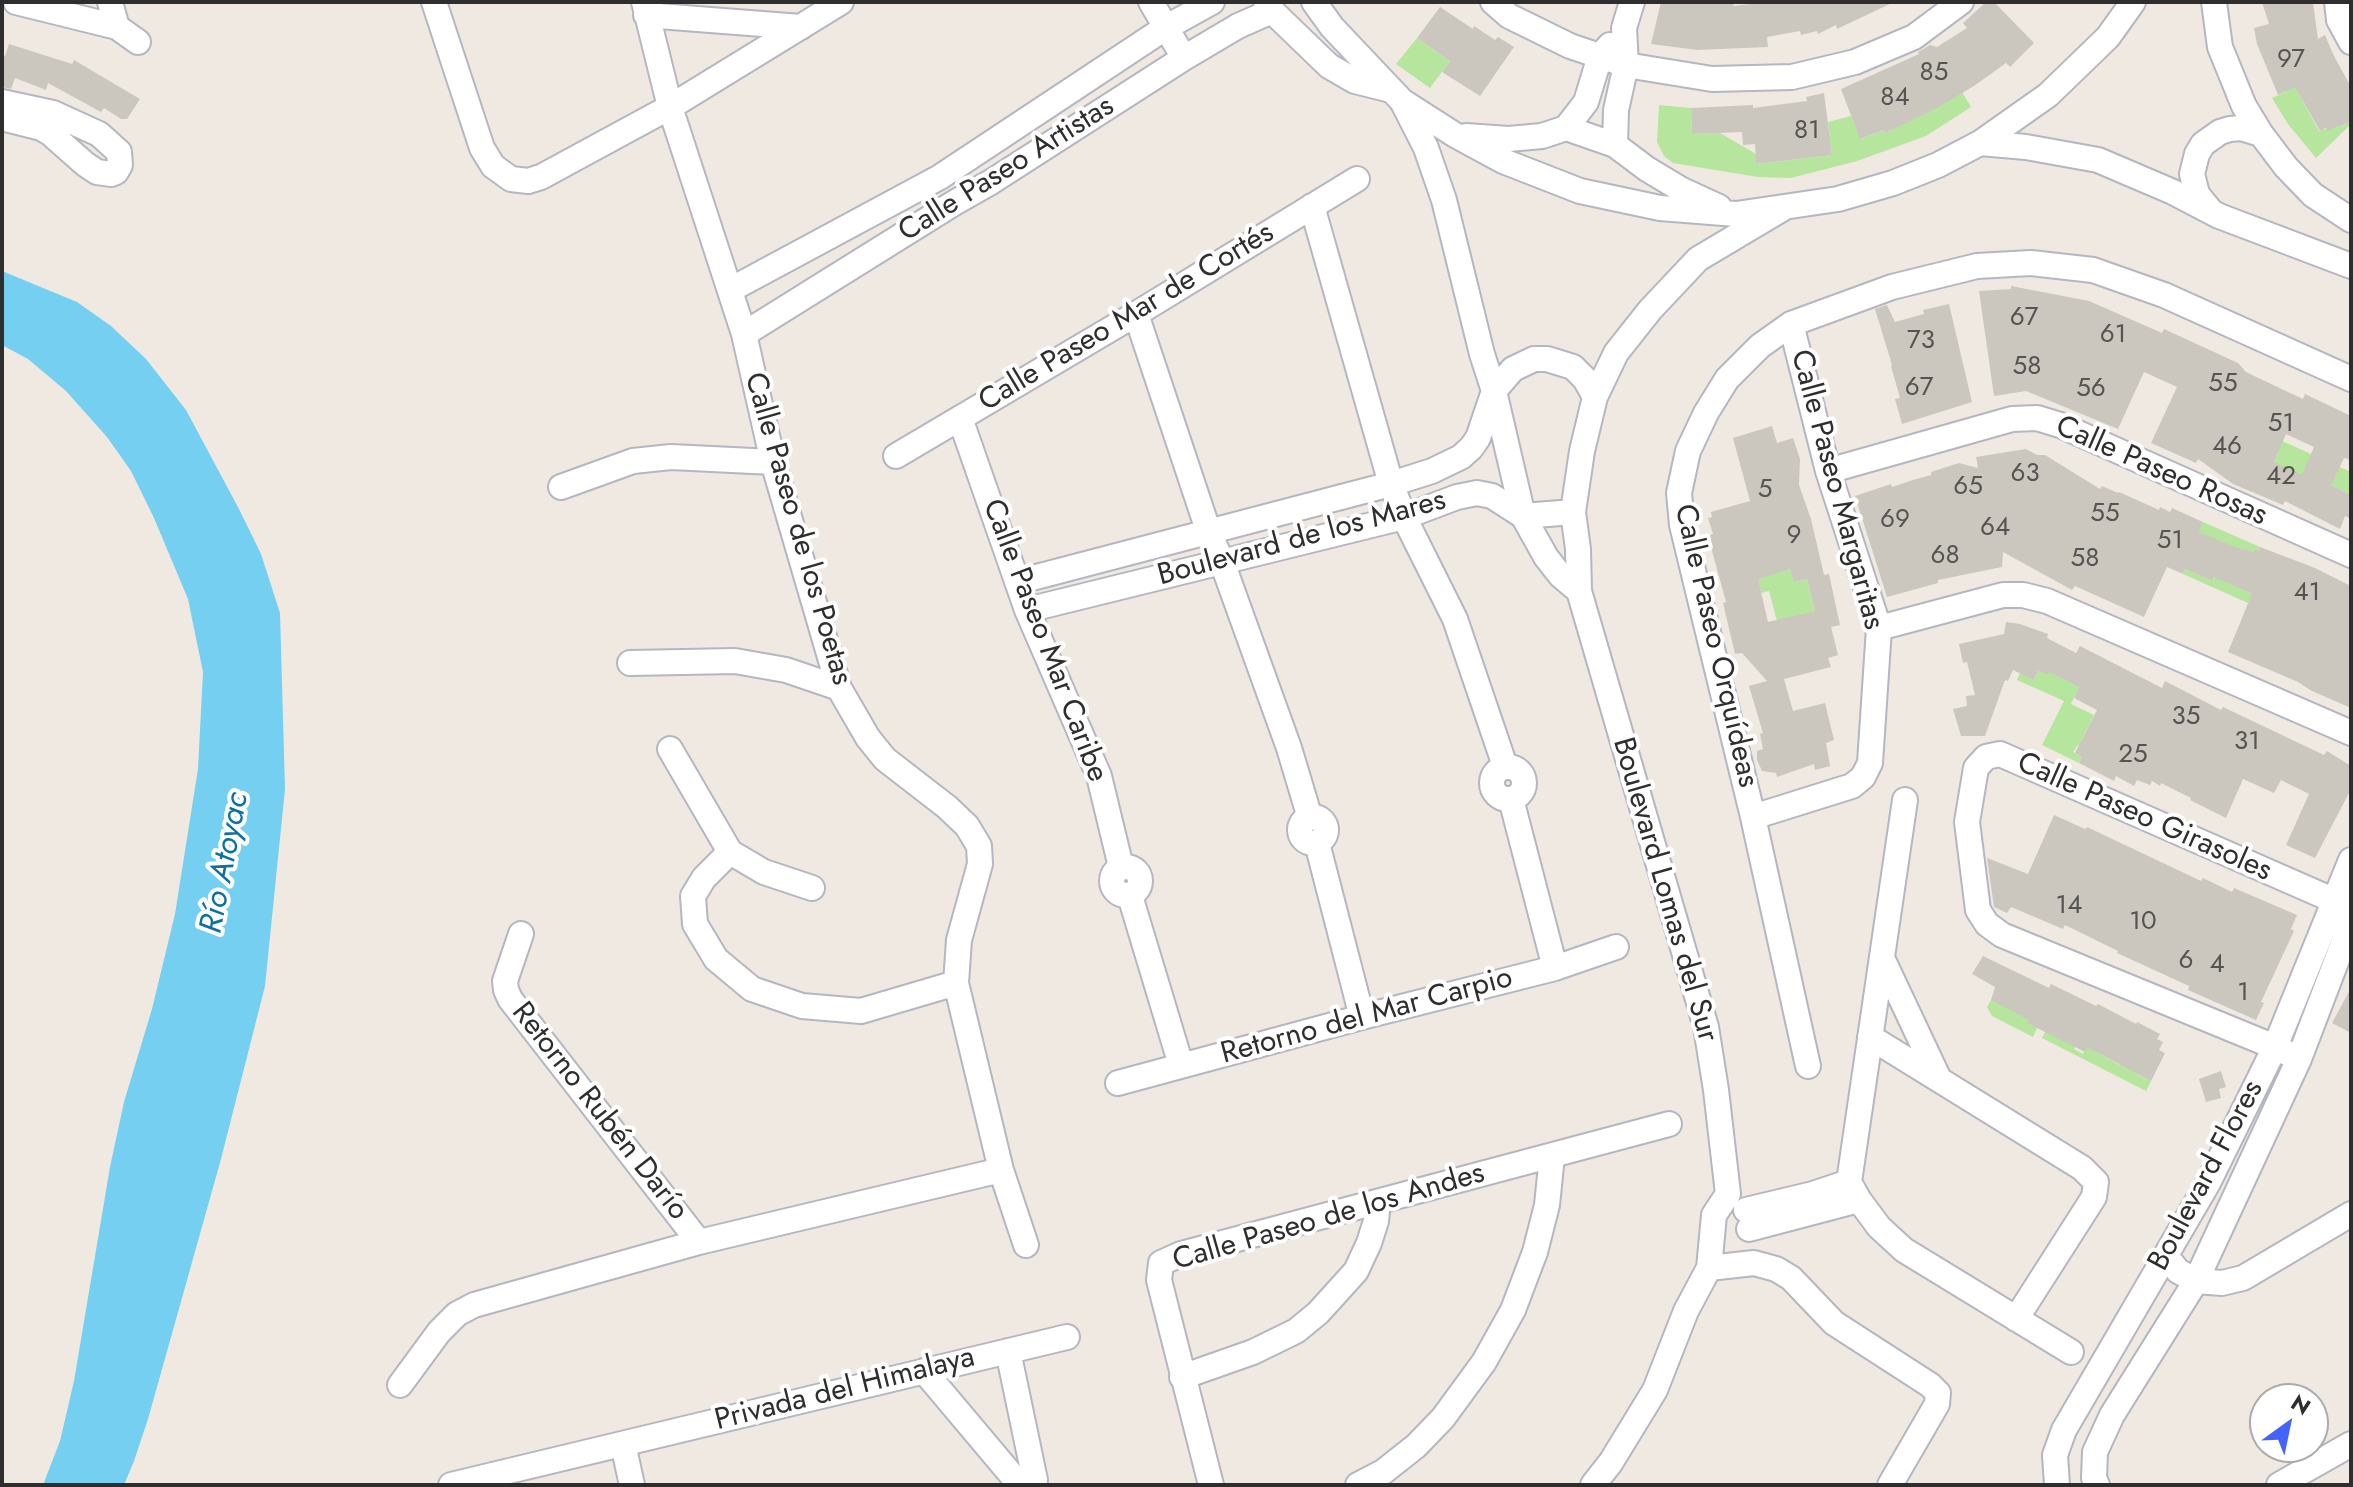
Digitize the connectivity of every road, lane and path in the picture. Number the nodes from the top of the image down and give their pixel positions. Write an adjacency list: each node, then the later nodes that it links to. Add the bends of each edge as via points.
1 (16, 2): 16 (street)
2 (110, 2): 16 (street)
3 (434, 2): 27 (street, via 482,148 493,166 511,179 541,177)
4 (841, 2): 17 (street)
5 (1151, 2): 18 (street)
6 (1212, 2): 18 (street, Calle Paseo Artistas)
7 (1314, 2): 25 (street)
8 (1493, 2): 22 (street, via 1509,16)
9 (1632, 2): 19 (street)
10 (1961, 2): 24 (street, via 1914,37 1855,62 1792,77 1712,79)
11 (2133, 2): 32 (street, via 2108,37 2048,95)
12 (2214, 2): 30 (street, via 2220,47)
13 (2337, 2): 21 (street, via 2339,20)
14 (1269, 7): 23 (street, Calle Paseo Artistas); 25 (street, via 1329,66)
15 (645, 8): 17 (street); 27 (street, Calle Paseo de los Poetas)
16 (117, 27): 20 (street)
17 (801, 27): 27 (street)
18 (1165, 28): 23 (street); 34 (street, Calle Paseo Artistas)
19 (1624, 28): 22 (street); 24 (street)
20 (138, 42)
21 (2351, 42)
22 (1600, 56): 24 (street); 29 (street, via 1586,102)
23 (1184, 58): 37 (street, Calle Paseo Artistas)
24 (1626, 65): 33 (street)
25 (1396, 96): 31 (street); 50 (street, Boulevard Lomas del Sur, via 1426,148 1444,200)
26 (2, 102): 28 (street, via 53,113 99,134 119,152 120,165 111,174 97,172 50,133)
27 (670, 107): 45 (street, Calle Paseo de los Poetas)
28 (2, 118)
29 (1566, 128): 31 (street, via 1509,139); 33 (street)
30 (2261, 134): 42 (street, via 2230,129 2211,137 2197,154 2193,184 2202,203); 43 (street, via 2313,195)
31 (1455, 135): 41 (street, via 1503,161 1580,191 1660,208)
32 (1980, 143): 40 (street, via 1893,183); 42 (street, via 2098,160)
33 (1615, 145): 41 (street, via 1682,190)
34 (975, 154): 35 (street, Calle Paseo Artistas); 37 (street)
35 (940, 177): 38 (street); 45 (street, Calle Paseo Artistas)
36 (1357, 179): 39 (street, Calle Paseo Mar de Cortés)
37 (991, 182): 38 (street, Calle Paseo Artistas)
38 (954, 203): 48 (street, Calle Paseo Artistas)
39 (1312, 206): 46 (street, Calle Paseo Mar de Cortés); 56 (street)
40 (1782, 209): 41 (street); 51 (street, Boulevard Lomas del Sur, via 1698,259 1616,353)
41 (1736, 214)
42 (2219, 216): 44 (street)
43 (2351, 220)
44 (2351, 266)
45 (730, 290): 48 (street, Calle Paseo de los Poetas)
46 (1136, 314): 52 (street, Calle Paseo Mar de Cortés); 61 (street)
47 (1791, 324): 49 (street, Calle Paseo Orquídeas, via 1892,287 1977,266 2031,263 2093,270 2164,295); 55 (street, Calle Paseo Margaritas); 73 (street, Calle Paseo Orquídeas, via 1727,379 1688,451 1679,493 1682,525)
48 (744, 334): 54 (street, Calle Paseo de los Poetas)
49 (2351, 379)
50 (1494, 391): 51 (street, via 1513,369 1547,359 1573,367); 56 (street, Boulevard de los Mares, via 1471,448 1432,471); 59 (street, Boulevard Lomas del Sur)
51 (1595, 397): 58 (street, Boulevard Lomas del Sur)
52 (960, 418): 53 (street, Calle Paseo Mar de Cortés); 64 (street, Calle Paseo Mar Caribe)
53 (896, 456)
54 (773, 462): 57 (street, via 671,457 633,461); 69 (street, Calle Paseo de los Poetas)
55 (1828, 471): 62 (street, Calle Paseo Rosas, via 2012,419 2037,418); 67 (street, Calle Paseo Margaritas)
56 (1391, 484): 60 (street); 61 (street, Boulevard de los Mares)
57 (561, 487)
58 (1573, 512): 59 (street); 65 (street, Boulevard Lomas del Sur)
59 (1523, 516): 60 (street, Boulevard de los Mares, via 1492,496 1477,493); 65 (street, Boulevard Lomas del Sur, via 1546,557)
60 (1404, 517): 63 (street, Boulevard de los Mares); 82 (street, via 1455,619 1505,766 1522,775 1520,794 1511,799)
61 (1209, 533): 63 (street); 64 (street, Boulevard de los Mares)
62 (2351, 555)
63 (1222, 562): 66 (street, Boulevard de los Mares); 84 (street, via 1310,818 1320,819 1326,827 1325,837 1317,843)
64 (1017, 582): 66 (street, Calle Paseo Mar Caribe)
65 (1579, 591): 97 (street, Boulevard Lomas del Sur, via 1706,1027)
66 (1027, 610): 88 (street, Calle Paseo Mar Caribe, via 1099,776 1121,867 1133,868 1140,877 1139,888 1130,896)
67 (1879, 628): 70 (street, via 2003,595 2023,595); 73 (street, Calle Paseo Margaritas, via 1870,763 1863,777 1852,786)
68 (630, 663): 69 (street, via 735,661 786,670)
69 (839, 688): 83 (street, Calle Paseo de los Poetas, via 885,759 947,807 979,846 980,864 959,940)
70 (2351, 733)
71 (670, 749): 74 (street)
72 (1905, 800): 81 (street)
73 (1753, 817): 89 (street, Calle Paseo Orquídeas)
74 (730, 852): 76 (street, via 764,872); 83 (street, via 693,896 695,924 716,959 752,989 802,1006 861,1011)
75 (2351, 860): 77 (street, Boulevard Flores)
76 (812, 888)
77 (2342, 905): 86 (street, Boulevard Flores); 86 (street, Calle Paseo Girasoles, via 2000,754 1986,757 1976,768 1967,822 1978,910 1987,924 2002,935)
78 (2351, 923): 87 (street, Boulevard Flores)
79 (521, 934): 99 (street, Retorno Rubén Darío, via 505,981 510,999)
80 (1616, 947): 82 (street, Retorno del Mar Carpio)
81 (1882, 958): 85 (street); 90 (street)
82 (1555, 968): 84 (street, Retorno del Mar Carpio)
83 (956, 983): 94 (street, Calle Paseo de los Poetas)
84 (1362, 1017): 88 (street, Retorno del Mar Carpio)
85 (1870, 1037): 90 (street); 95 (street)
86 (2275, 1047): 87 (street, Calle Paseo Girasoles); 101 (street, Boulevard Flores)
87 (2299, 1059): 104 (street, Boulevard Flores)
88 (1181, 1065): 91 (street, Retorno del Mar Carpio)
89 (1808, 1066)
90 (1939, 1080): 105 (street, via 2082,1168 2096,1182 2094,1197)
91 (1118, 1083)
92 (1669, 1124): 93 (street, Calle Paseo de los Andes)
93 (1552, 1156): 96 (street, Calle Paseo de los Andes); 122 (street, via 1535,1252 1513,1310 1484,1362 1416,1446)
94 (1001, 1170): 99 (street, Retorno Rubén Darío); 100 (street, Calle Paseo de los Poetas)
95 (1854, 1191): 97 (street); 105 (street, via 1879,1227 1904,1250)
96 (1378, 1202): 110 (street, via 1356,1271 1318,1313 1296,1331 1253,1352); 110 (street, Calle Paseo de los Andes, via 1161,1263 1159,1280)
97 (1741, 1211): 102 (street, Boulevard Lomas del Sur); 103 (street, via 1714,1215)
98 (2351, 1214): 104 (street, via 2243,1278)
99 (699, 1242): 111 (street, Retorno Rubén Darío, via 474,1305 439,1332)
100 (1026, 1245)
101 (2166, 1256): 104 (street); 112 (street, Boulevard Flores)
102 (1754, 1263): 103 (street); 124 (street, via 1791,1278 1834,1323 1938,1393 1937,1404)
103 (1709, 1268): 123 (street, via 1655,1390)
104 (2196, 1281): 113 (street, Boulevard Flores)
105 (2016, 1319): 108 (street)
106 (1067, 1337): 107 (street, Privada del Himalaya)
107 (1008, 1351): 109 (street, Privada del Himalaya); 120 (street)
108 (2071, 1352)
109 (924, 1371): 114 (street, Privada del Himalaya); 119 (street)
110 (1182, 1377): 121 (street, Calle Paseo de los Andes)
111 (400, 1385)
112 (2084, 1399): 113 (street); 125 (street, Boulevard Flores, via 2055,1455)
113 (2112, 1415): 126 (street, Boulevard Flores, via 2095,1452)
114 (623, 1444): 116 (street, Privada del Himalaya); 118 (street)
115 (2351, 1444): 127 (street)
116 (534, 1475): 117 (street, Privada del Himalaya)
117 (451, 1485)
118 (632, 1485)
119 (1020, 1485)
120 (1034, 1485)
121 (1211, 1485)
122 (1358, 1485)
123 (1593, 1485)
124 (1890, 1485)
125 (2057, 1485)
126 (2097, 1485)
127 (2279, 1485)

